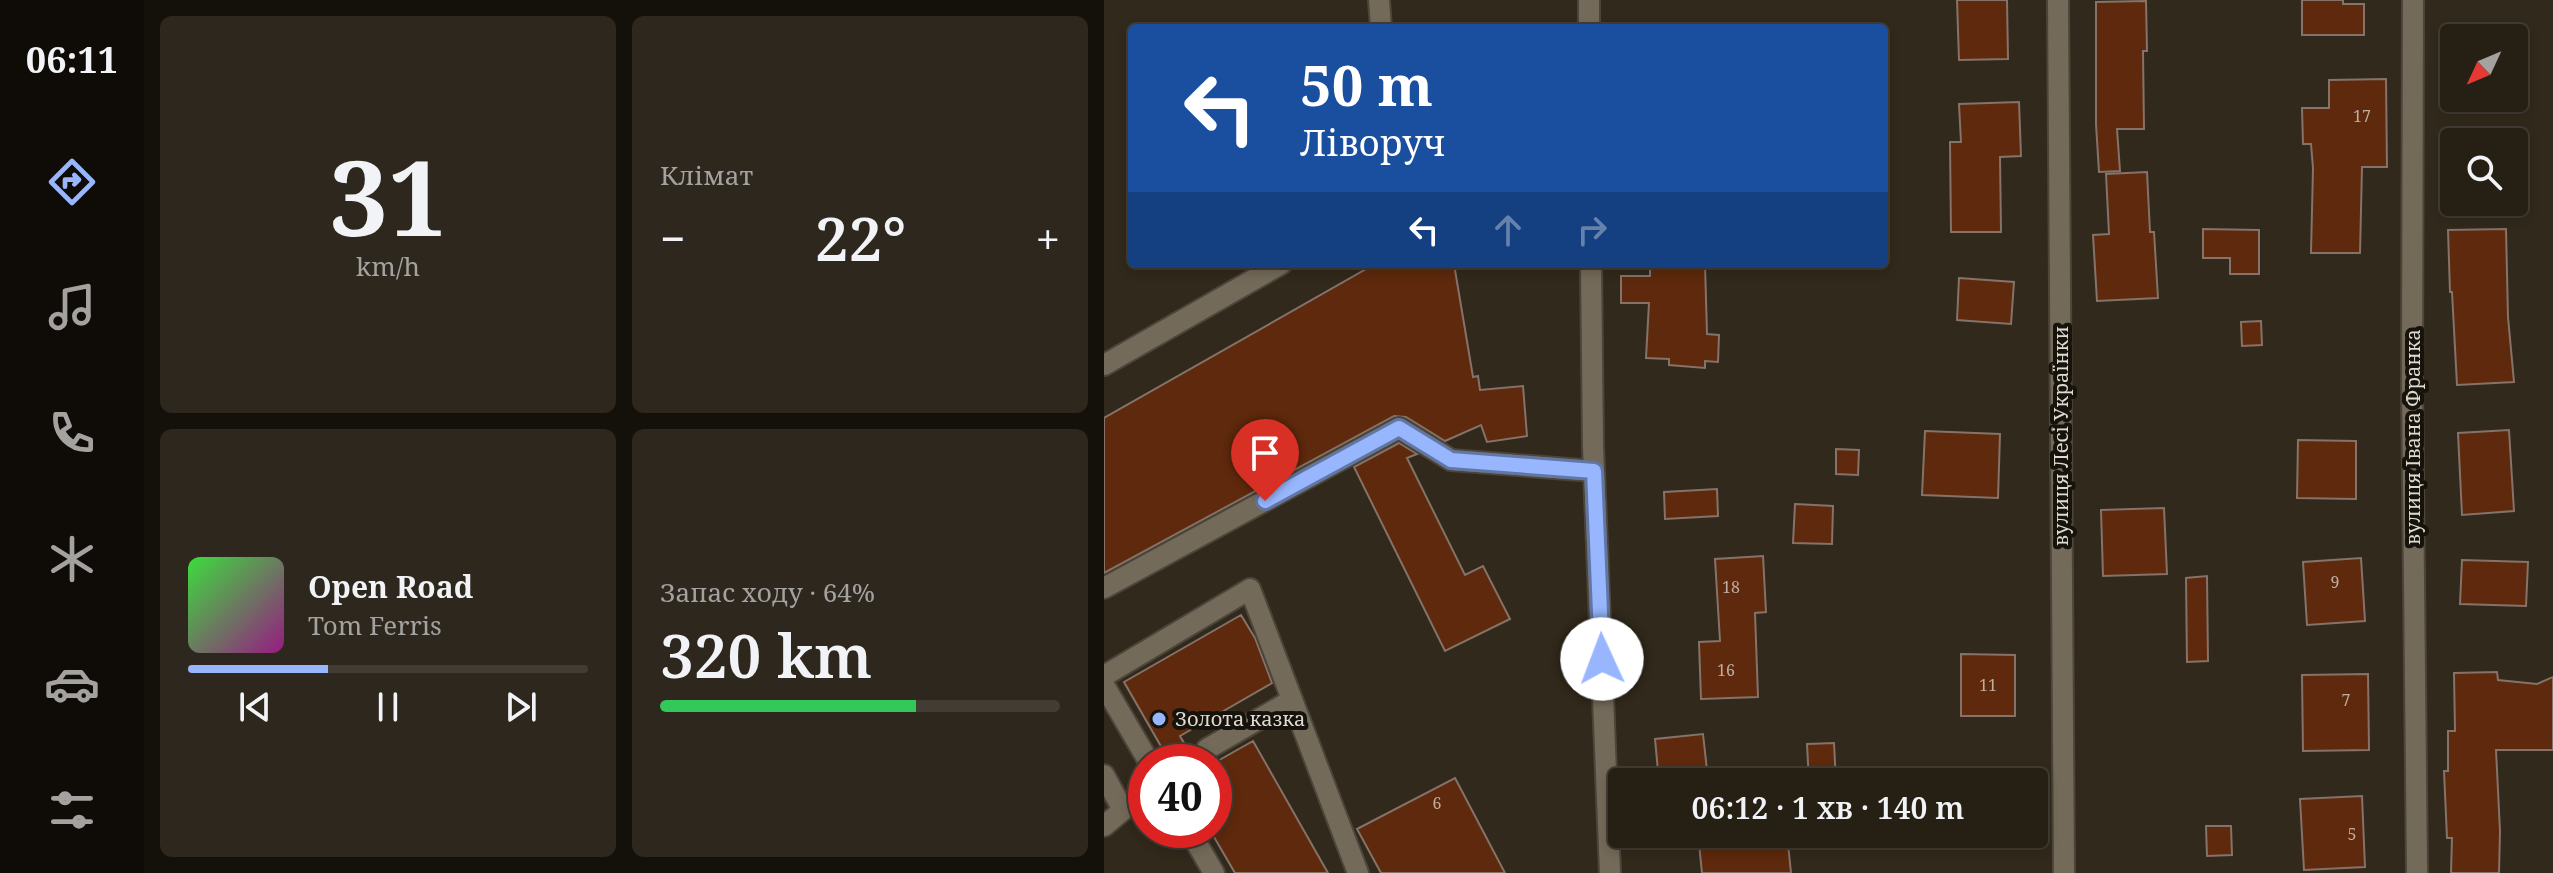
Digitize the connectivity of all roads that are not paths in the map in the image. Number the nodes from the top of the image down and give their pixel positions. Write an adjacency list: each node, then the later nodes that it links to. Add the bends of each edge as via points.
1 (1379, 0): 5 (street)
2 (1589, 0): 6 (street)
3 (2058, 0): 23 (street, вулиця Лесі Українки)
4 (2413, 0): 24 (street, вулиця Івана Франка)
5 (1381, 24)
6 (1589, 24)
7 (1274, 268): 9 (street)
8 (1591, 268): 10 (street)
9 (1104, 365)
10 (1594, 471): 11 (street, via 1451,460 1399,428); 22 (street)
11 (1104, 588)
12 (1104, 676): 14 (street, via 1250,589)
13 (1104, 685): 15 (street)
14 (1292, 700): 16 (street); 21 (street)
15 (1138, 744)
16 (1216, 744)
17 (1104, 775): 18 (street, via 1123,810)
18 (1104, 826)
19 (1199, 848): 20 (street)
20 (1214, 873)
21 (1358, 873)
22 (1610, 873)
23 (2064, 873)
24 (2417, 873)

